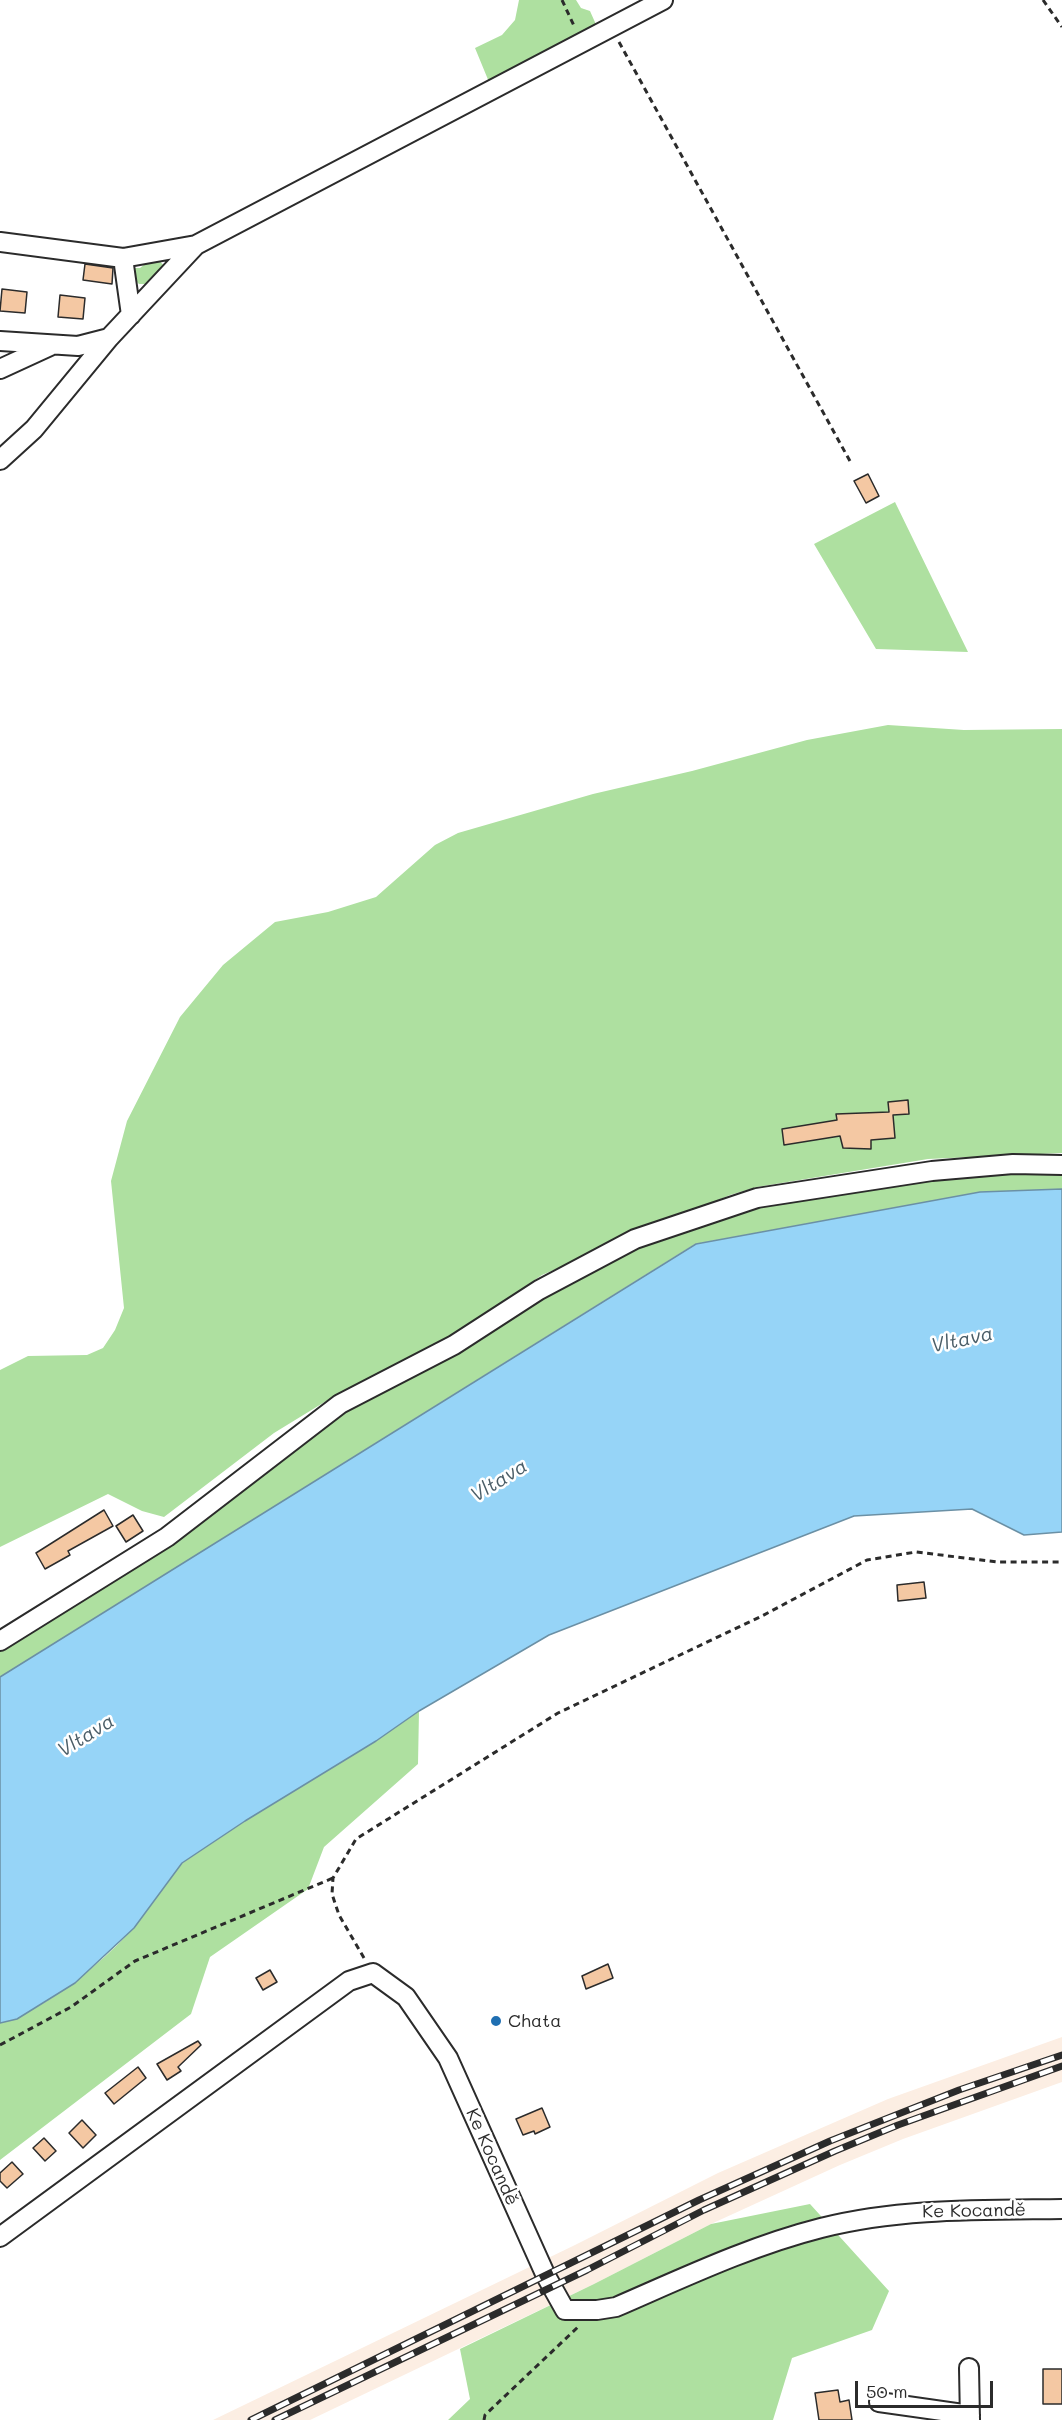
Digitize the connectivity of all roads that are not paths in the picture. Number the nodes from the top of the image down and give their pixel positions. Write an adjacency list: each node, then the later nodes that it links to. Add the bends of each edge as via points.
1 (663, 0): 3 (street)
2 (0, 242): 4 (street)
3 (196, 245): 4 (street); 5 (street)
4 (123, 258): 5 (street)
5 (131, 315): 6 (street)
6 (109, 338): 8 (street, via 78,346); 10 (street, via 34,429)
7 (0, 341): 8 (street)
8 (51, 345): 9 (street)
9 (0, 369)
10 (0, 460)
11 (1062, 1165): 12 (street, via 1013,1164 932,1171 757,1198 635,1239 539,1290 454,1345 339,1404 167,1537)
12 (0, 1641)
13 (1062, 2209): 14 (street, Ke Kocandě, via 911,2212 821,2228 750,2250 616,2307 565,2310 447,2058 406,1997 373,1973 349,1981)
14 (0, 2237)
15 (969, 2368): 17 (street)
16 (879, 2402): 17 (street)
17 (970, 2417)

